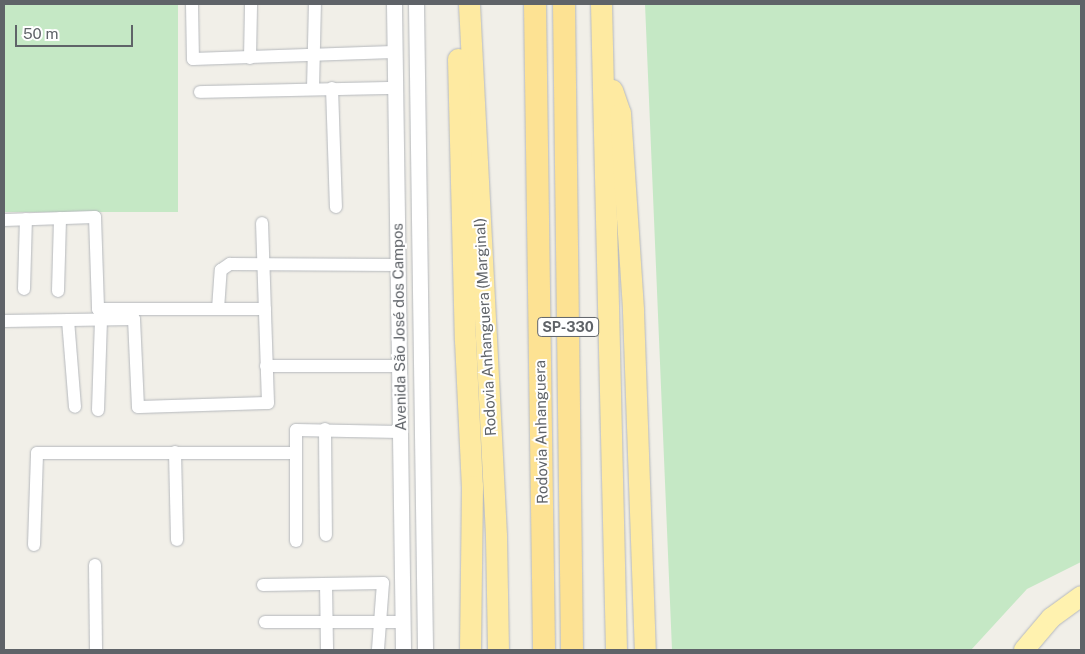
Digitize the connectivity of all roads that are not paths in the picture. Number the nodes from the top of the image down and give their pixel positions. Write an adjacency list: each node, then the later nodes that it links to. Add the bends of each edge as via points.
1 (192, 4): 13 (street, via 193,59)
2 (250, 4): 13 (street)
3 (314, 4): 12 (street)
4 (394, 4): 11 (street, Avenida São José dos Campos)
5 (416, 4): 57 (street, Avenida São José dos Campos)
6 (463, 4): 58 (highway, via 458,71 472,486)
7 (468, 4): 59 (highway, Rodovia Anhanguera (Marginal), via 495,516)
8 (535, 4): 60 (highway, Rodovia Anhanguera / SP-330)
9 (564, 4): 61 (highway, Rodovia Anhanguera / SP-330)
10 (601, 4): 14 (highway)
11 (393, 52): 12 (street); 16 (street, Avenida São José dos Campos)
12 (312, 54): 13 (street); 17 (street)
13 (250, 58)
14 (604, 64): 62 (highway); 63 (highway, via 620,123 632,310)
15 (332, 88): 16 (street); 17 (street); 19 (street)
16 (393, 88): 25 (street, Avenida São José dos Campos)
17 (313, 89): 18 (street)
18 (200, 92)
19 (336, 207)
20 (60, 218): 21 (street); 27 (street); 28 (street, via 95,217 98,309)
21 (26, 219): 22 (street); 26 (street)
22 (4, 220)
23 (262, 223): 24 (street)
24 (262, 264): 25 (street); 28 (street, via 224,266); 29 (street)
25 (399, 265): 34 (street, Avenida São José dos Campos)
26 (24, 289)
27 (58, 291)
28 (218, 309): 29 (street)
29 (265, 309): 33 (street)
30 (101, 319): 31 (street); 33 (street, via 134,319 138,407 268,403); 36 (street)
31 (68, 320): 32 (street); 35 (street)
32 (4, 321)
33 (266, 366): 34 (street)
34 (400, 366): 38 (street, Avenida São José dos Campos)
35 (75, 407)
36 (98, 410)
37 (325, 429): 38 (street); 40 (street, via 296,430); 41 (street)
38 (400, 432): 51 (street, Avenida São José dos Campos)
39 (175, 452): 40 (street); 42 (street); 44 (street, via 37,453)
40 (295, 453): 43 (street)
41 (326, 535)
42 (177, 540)
43 (296, 541)
44 (34, 545)
45 (95, 565): 53 (street)
46 (326, 584): 47 (street); 50 (street); 52 (street, via 383,583)
47 (263, 585)
48 (1081, 596): 64 (main road, via 1051,618)
49 (265, 622): 50 (street)
50 (325, 622): 52 (street); 54 (street)
51 (402, 622): 52 (street); 56 (street, Avenida São José dos Campos)
52 (381, 623): 55 (street)
53 (96, 650)
54 (327, 650)
55 (378, 650)
56 (403, 650)
57 (425, 650)
58 (470, 650)
59 (498, 650)
60 (544, 650)
61 (572, 650)
62 (616, 650)
63 (645, 650)
64 (1024, 650)

